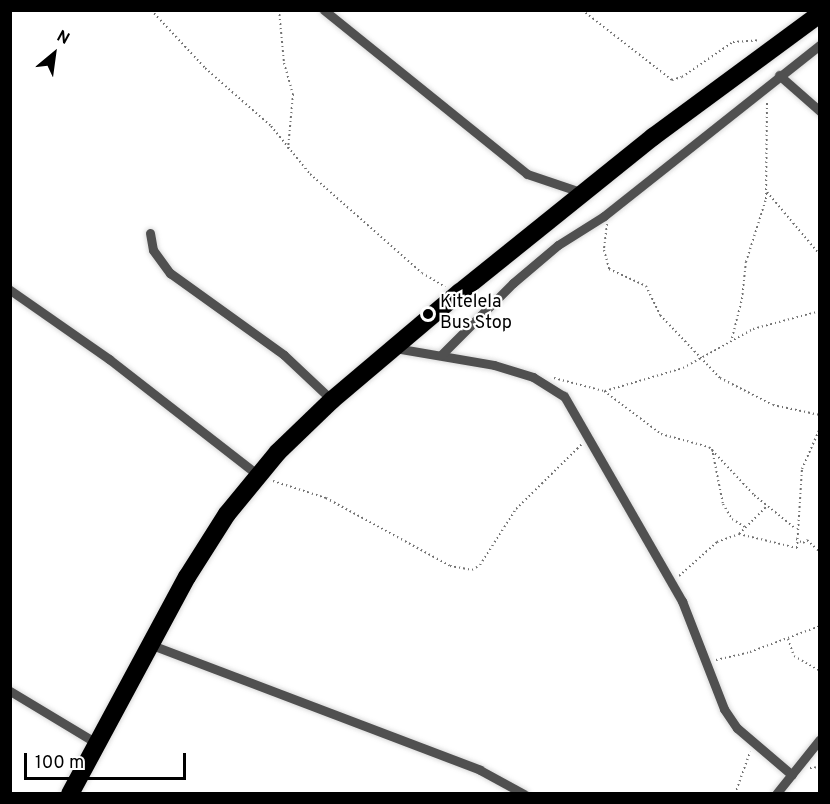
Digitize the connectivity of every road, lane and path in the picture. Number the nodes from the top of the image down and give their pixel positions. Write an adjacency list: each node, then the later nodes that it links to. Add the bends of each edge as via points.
1 (151, 10): 11 (path, via 205,68 271,126)
2 (279, 10): 11 (path, via 282,54 293,94)
3 (324, 10): 13 (street, via 527,174)
4 (582, 10): 6 (path, via 672,80 733,42 746,38)
5 (819, 14): 6 (highway)
6 (777, 42): 13 (highway)
7 (819, 45): 8 (street)
8 (779, 75): 9 (street); 10 (street)
9 (766, 86): 12 (path, via 770,136); 14 (street)
10 (819, 111)
11 (288, 148): 18 (path, via 310,174 422,273)
12 (767, 192): 16 (path); 20 (path, via 761,224 746,262)
13 (583, 193): 18 (highway)
14 (607, 213): 22 (street, via 558,245 513,283); 23 (path, via 604,249 609,269 646,285 660,315)
15 (150, 233): 26 (street, via 153,250 170,273 284,355)
16 (819, 255)
17 (10, 290): 31 (street, via 110,359)
18 (460, 292): 21 (highway)
19 (819, 310): 20 (path)
20 (732, 338): 23 (path)
21 (393, 347): 22 (street); 26 (highway)
22 (441, 355): 24 (street)
23 (700, 357): 25 (path, via 683,369); 27 (path, via 735,388 773,405)
24 (533, 377): 25 (path, via 574,381); 29 (street, via 564,396)
25 (604, 391): 30 (path, via 661,434)
26 (332, 399): 31 (highway)
27 (819, 416)
28 (819, 428): 34 (path, via 802,469 802,504)
29 (588, 437): 31 (path, via 516,509 480,566 472,570 443,562 366,516 326,498); 38 (street)
30 (711, 449): 32 (path); 33 (path, via 723,504 732,519)
31 (258, 475): 41 (highway, via 222,523)
32 (767, 506): 33 (path); 34 (path)
33 (745, 528): 35 (path)
34 (796, 530): 36 (path)
35 (740, 534): 36 (path, via 796,548); 38 (path, via 717,542)
36 (796, 539): 37 (path, via 802,543 807,540)
37 (819, 552)
38 (672, 583): 42 (street)
39 (819, 626): 40 (path)
40 (787, 638): 42 (path, via 741,655); 43 (path, via 794,656)
41 (149, 644): 47 (highway); 50 (street, via 480,770)
42 (704, 662): 46 (street, via 724,709)
43 (819, 671)
44 (10, 691): 47 (street)
45 (819, 739): 48 (street)
46 (750, 740): 48 (street); 51 (path, via 750,755)
47 (98, 744): 49 (highway)
48 (792, 775): 52 (street)
49 (70, 794)
50 (524, 794)
51 (735, 794)
52 (776, 794)

